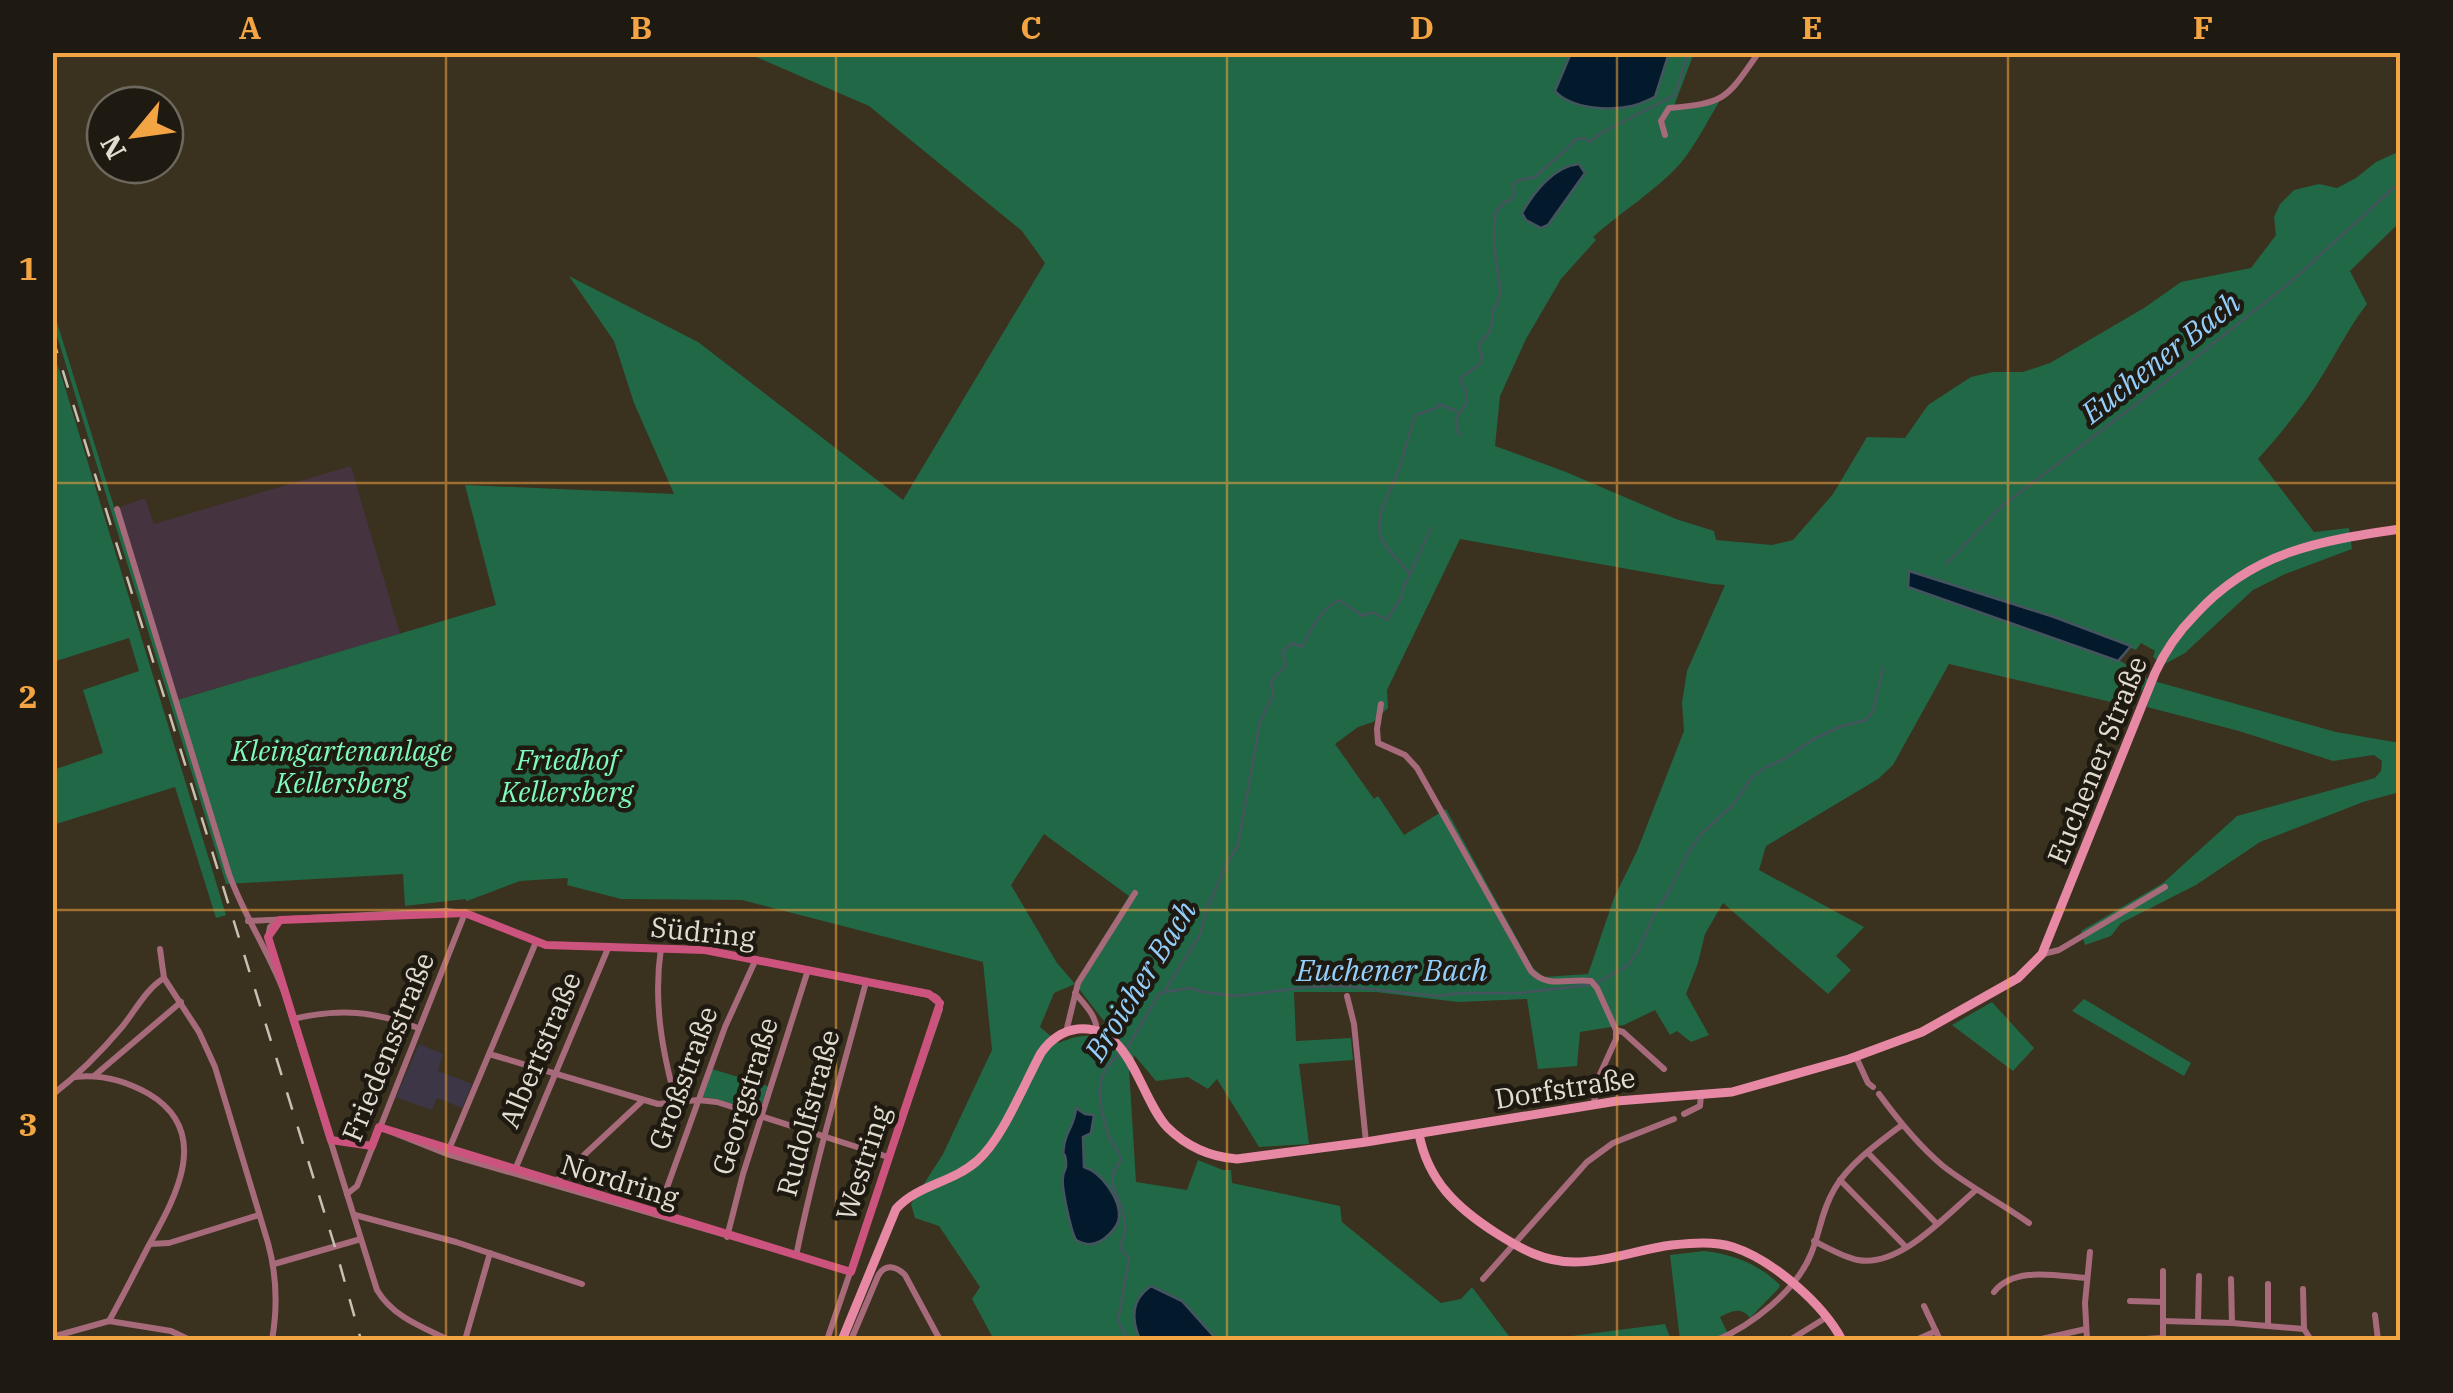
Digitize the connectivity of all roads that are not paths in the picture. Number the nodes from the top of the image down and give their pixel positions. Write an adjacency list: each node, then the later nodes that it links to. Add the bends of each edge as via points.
1 (1759, 52): 2 (street, via 1728,94 1669,108 1661,122)
2 (1665, 136)
3 (117, 509): 11 (street)
4 (2400, 529): 10 (main road, Euchener Straße, via 2333,539 2274,558 2233,578 2179,632 2155,673)
5 (1382, 704): 28 (street, via 1378,744 1417,768 1531,971 1546,982 1594,985)
6 (2165, 886): 16 (street, Dorfstraße)
7 (1135, 893): 22 (street)
8 (466, 914): 9 (street, Südring); 12 (street, Südring); 27 (street, Friedensstraße)
9 (280, 920): 11 (street, Südring); 19 (street, via 268,938)
10 (2058, 920): 16 (main road, Dorfstraße)
11 (248, 921): 19 (street)
12 (536, 942): 13 (street, Südring); 31 (street)
13 (609, 946): 14 (street, Südring); 34 (street, Albertstraße)
14 (661, 948): 17 (street, Südring); 43 (street, via 660,1031)
15 (160, 949): 20 (street)
16 (2042, 954): 32 (main road, Dorfstraße, via 2018,978 1955,1016)
17 (756, 959): 18 (street, Südring); 42 (street, Großstraße)
18 (808, 970): 21 (street, Südring); 46 (street, Georgstraße)
19 (278, 975): 26 (street)
20 (164, 978): 25 (street); 36 (street)
21 (866, 982): 24 (street, Südring); 51 (street, Rudolfstraße)
22 (1075, 993): 29 (street); 30 (street)
23 (1347, 996): 53 (street)
24 (938, 999): 57 (street, Westring)
25 (180, 1002): 35 (street); 63 (street, via 216,1068)
26 (292, 1019): 27 (street, via 354,1011); 52 (street)
27 (418, 1028): 49 (street, Friedensstraße)
28 (1616, 1030): 33 (street); 44 (street)
29 (1097, 1031): 30 (main road); 53 (main road, Dorfstraße, via 1120,1046 1158,1116 1207,1153 1248,1159)
30 (1066, 1032): 110 (main road, via 1040,1054 976,1163 896,1209)
31 (489, 1054): 34 (street); 56 (street)
32 (1856, 1056): 37 (street); 40 (main road, Dorfstraße)
33 (1664, 1069)
34 (554, 1073): 41 (street); 58 (street, Albertstraße)
35 (94, 1076): 36 (street); 71 (street, via 153,1096 181,1135 182,1177)
36 (75, 1077): 39 (street)
37 (1873, 1087)
38 (1880, 1094): 48 (street)
39 (52, 1095)
40 (1702, 1095): 44 (main road, Dorfstraße); 45 (street, via 1700,1106)
41 (643, 1100): 43 (street); 60 (street)
42 (698, 1100): 43 (street); 46 (street); 65 (street, Großstraße)
43 (676, 1102)
44 (1594, 1105): 50 (main road, Dorfstraße)
45 (1684, 1114)
46 (762, 1116): 51 (street); 68 (street, Georgstraße)
47 (1674, 1118): 72 (street, via 1613,1143 1587,1162)
48 (1902, 1125): 55 (street); 61 (street)
49 (379, 1127): 54 (street, Friedensstraße); 56 (street, Nordring)
50 (1419, 1134): 53 (main road, Dorfstraße); 72 (main road, via 1422,1153 1446,1193)
51 (826, 1136): 57 (street); 76 (street, Rudolfstraße)
52 (331, 1140): 54 (street); 62 (street)
53 (1366, 1142)
54 (372, 1146): 62 (street, Friedensstraße)
55 (1868, 1152): 59 (street); 66 (street)
56 (447, 1154): 58 (street, Nordring)
57 (888, 1158): 79 (street, Westring)
58 (514, 1172): 60 (street, Nordring)
59 (1840, 1180): 70 (street); 73 (street)
60 (553, 1184): 65 (street, Nordring)
61 (1976, 1190): 66 (street); 67 (street)
62 (348, 1194): 64 (street)
63 (259, 1214): 71 (street); 77 (street)
64 (354, 1215): 69 (street); 75 (street)
65 (657, 1215): 68 (street, Nordring)
66 (1936, 1223): 73 (street)
67 (2030, 1223)
68 (727, 1237): 76 (street, Nordring)
69 (362, 1239): 77 (street); 107 (street, via 384,1302)
70 (1814, 1241): 73 (street, via 1861,1261 1887,1259); 84 (street)
71 (150, 1244): 94 (street)
72 (1513, 1244): 83 (street); 84 (main road, via 1570,1262 1714,1243 1736,1248)
73 (1907, 1247)
74 (2090, 1252): 81 (street)
75 (490, 1253): 85 (street); 108 (street)
76 (796, 1256): 79 (street, Nordring)
77 (274, 1264): 106 (street)
78 (2163, 1271): 90 (street)
79 (851, 1272): 109 (street, Westring)
80 (2199, 1276): 96 (street)
81 (2086, 1278): 88 (street, via 2021,1276); 99 (street)
82 (2232, 1279): 97 (street)
83 (1483, 1280)
84 (1793, 1282): 93 (main road); 103 (street)
85 (582, 1284)
86 (2268, 1284): 98 (street)
87 (2303, 1289): 100 (street)
88 (1994, 1292)
89 (2130, 1301): 90 (street)
90 (2163, 1302): 95 (street)
91 (1924, 1306): 101 (street)
92 (2375, 1315): 122 (street)
93 (1827, 1317): 114 (street); 115 (main road)
94 (109, 1321): 102 (street); 105 (street)
95 (2163, 1321): 96 (street); 104 (street)
96 (2198, 1322): 97 (street)
97 (2232, 1323): 98 (street)
98 (2268, 1326): 100 (street)
99 (2086, 1328): 118 (street); 119 (street)
100 (2304, 1330): 121 (street)
101 (1936, 1332): 116 (street); 117 (street)
102 (52, 1337)
103 (1737, 1337): 113 (street)
104 (2163, 1339): 120 (street)
105 (190, 1340)
106 (272, 1340)
107 (449, 1340)
108 (465, 1340)
109 (827, 1340)
110 (842, 1340)
111 (852, 1340): 112 (street, via 878,1276 890,1266 906,1275)
112 (940, 1340)
113 (1717, 1340)
114 (1790, 1340)
115 (1842, 1340)
116 (1916, 1340)
117 (1940, 1340)
118 (2036, 1340)
119 (2087, 1340)
120 (2128, 1340)
121 (2311, 1340)
122 (2378, 1340)

